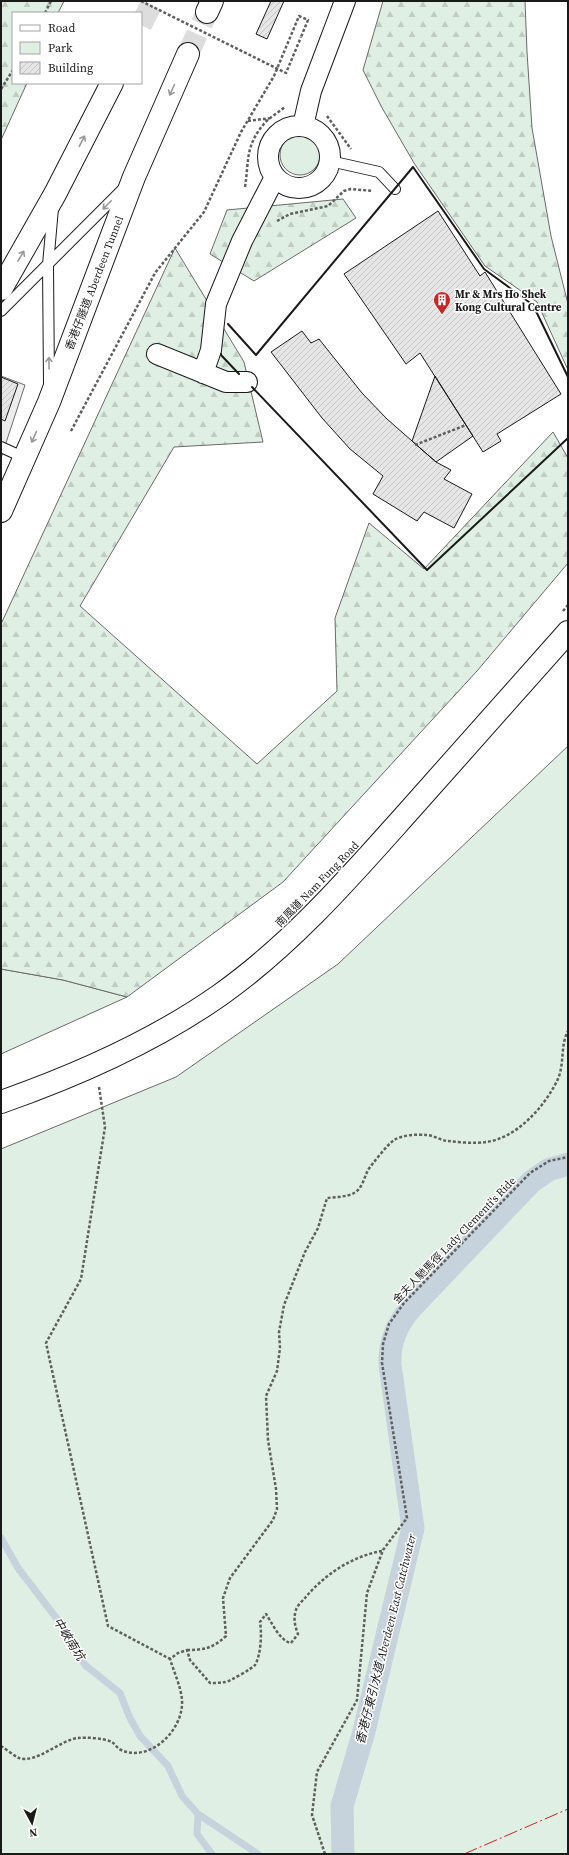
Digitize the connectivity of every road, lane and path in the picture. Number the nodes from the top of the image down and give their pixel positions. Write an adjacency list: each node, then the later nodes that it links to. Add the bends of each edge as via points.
1 (51, 1): 4 (path)
2 (141, 1): 11 (path, bridge, via 236,49 271,66 279,69 286,73 308,20 299,16 283,56 280,63 277,69 274,76)
3 (345, 1): 12 (street, via 311,91)
4 (46, 12)
5 (188, 54): 17 (main road, 香港仔隧道 Aberdeen Tunnel, one-way to 17)
6 (12, 72): 8 (path)
7 (111, 84): 19 (main road, one-way to 7)
8 (1, 89)
9 (325, 109): 13 (path, via 330,123)
10 (271, 118): 11 (path)
11 (248, 121): 29 (path, via 204,212 155,272)
12 (303, 126): 14 (street, via 321,134 327,142); 16 (street, via 283,131 272,142 268,157)
13 (352, 151)
14 (330, 161): 15 (lane); 16 (street, via 328,171 313,186 292,188)
15 (382, 174): 18 (lane); 20 (path, via 373,191 358,188 344,191 328,206 290,214)
16 (274, 176): 25 (street, via 242,241 216,304 211,350)
17 (134, 177): 21 (lane, one-way to 21); 27 (main road, 香港仔隧道 Aberdeen Tunnel)
18 (395, 189)
19 (55, 194): 21 (lane); 22 (main road, one-way to 19)
20 (273, 227)
21 (48, 265): 23 (lane); 27 (lane, one-way to 21)
22 (1, 289)
23 (1, 311)
24 (157, 354): 25 (street)
25 (203, 374): 26 (street, via 226,382)
26 (247, 382)
27 (49, 402): 32 (main road, 香港仔隧道 Aberdeen Tunnel, one-way to 32)
28 (466, 425): 30 (path)
29 (71, 431)
30 (415, 445)
31 (1, 447): 32 (lane)
32 (25, 458): 33 (main road, 香港仔隧道 Aberdeen Tunnel)
33 (1, 512)
34 (568, 605): 35 (path)
35 (563, 624): 38 (main road, 南風道 Nam Fung Road, via 349,879 275,951 220,995 158,1033 94,1066)
36 (568, 1031): 41 (path, via 564,1037 558,1080 540,1107 505,1137 487,1142 466,1143 427,1135 402,1137 393,1141 378,1158 360,1188 354,1193 327,1198 318,1228 305,1252 284,1305 279,1332 277,1371 266,1396 268,1440 277,1509 273,1520 230,1578 223,1598 226,1636 219,1643 204,1650)
37 (99, 1087): 42 (path, via 105,1127 81,1279 46,1343 108,1626)
38 (1, 1102)
39 (568, 1157): 40 (path, 金夫人馳馬徑 Lady Clementi's Ride, via 548,1161 530,1173 404,1303 389,1324 383,1344 382,1363 407,1518)
40 (382, 1550): 41 (path, via 368,1553 343,1565 312,1588 296,1609 294,1623 298,1634 291,1643 282,1637 266,1614 260,1622 262,1634 255,1665 227,1682 210,1683 190,1660); 44 (path, 金夫人馳馬徑 Lady Clementi's Ride, via 366,1593 357,1700 317,1772 312,1815)
41 (187, 1650): 42 (path, via 178,1652)
42 (170, 1659): 43 (path, via 182,1701 178,1718 171,1734 144,1752 120,1750 112,1742 78,1738 61,1742 39,1756 20,1758)
43 (1, 1746)
44 (325, 1854)

